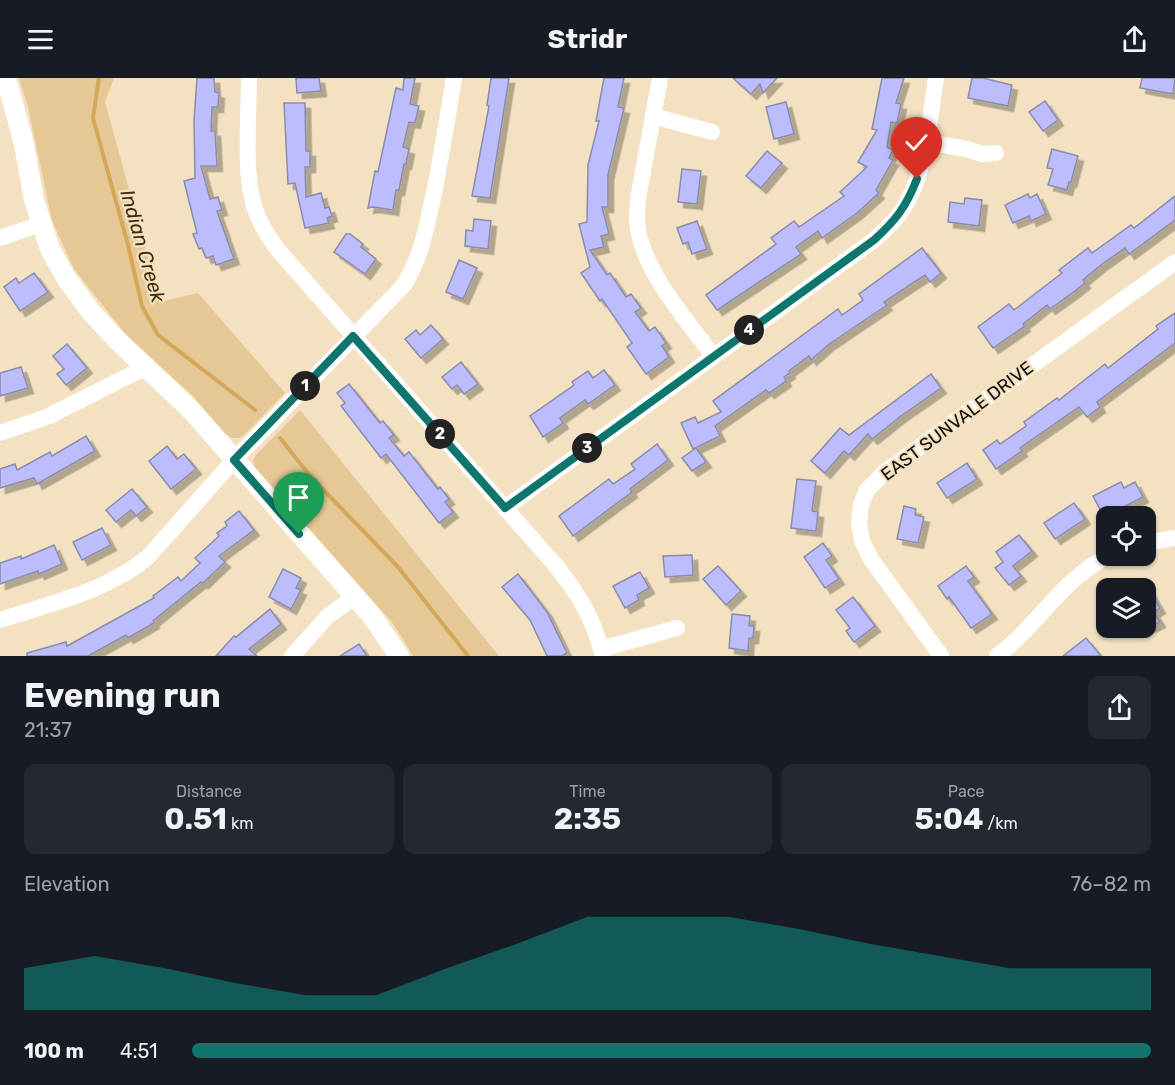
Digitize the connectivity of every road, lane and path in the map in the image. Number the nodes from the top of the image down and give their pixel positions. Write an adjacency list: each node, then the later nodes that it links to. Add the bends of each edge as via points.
1 (6, 78): 10 (street)
2 (249, 78): 13 (street, via 248,173 255,210 278,250)
3 (454, 78): 13 (street, via 423,245 416,264 404,285)
4 (660, 78): 6 (street)
5 (936, 78): 8 (street)
6 (653, 116): 7 (street); 14 (street, via 639,193 640,239 651,267)
7 (712, 132)
8 (926, 142): 9 (street, via 983,154); 14 (street, via 917,179 895,221)
9 (996, 153)
10 (41, 224): 11 (street); 15 (street, via 66,278 91,312)
11 (0, 238)
12 (1175, 262): 28 (street, EAST SUNVALE DRIVE, via 885,472 867,490 859,523 862,541)
13 (353, 336): 17 (street); 18 (street)
14 (713, 356): 18 (street)
15 (146, 367): 16 (street, via 46,417); 17 (street, via 178,396)
16 (0, 434)
17 (234, 460): 22 (street); 23 (street, via 130,571 96,589)
18 (505, 508): 25 (street, via 575,590 595,625)
19 (1175, 538): 20 (street)
20 (1156, 541)
21 (1096, 562): 29 (street, via 1074,578 1030,627)
22 (354, 597): 26 (street, via 328,616); 27 (street)
23 (0, 620)
24 (677, 628): 25 (street)
25 (602, 652)
26 (292, 656)
27 (399, 656)
28 (942, 656)
29 (997, 656)

